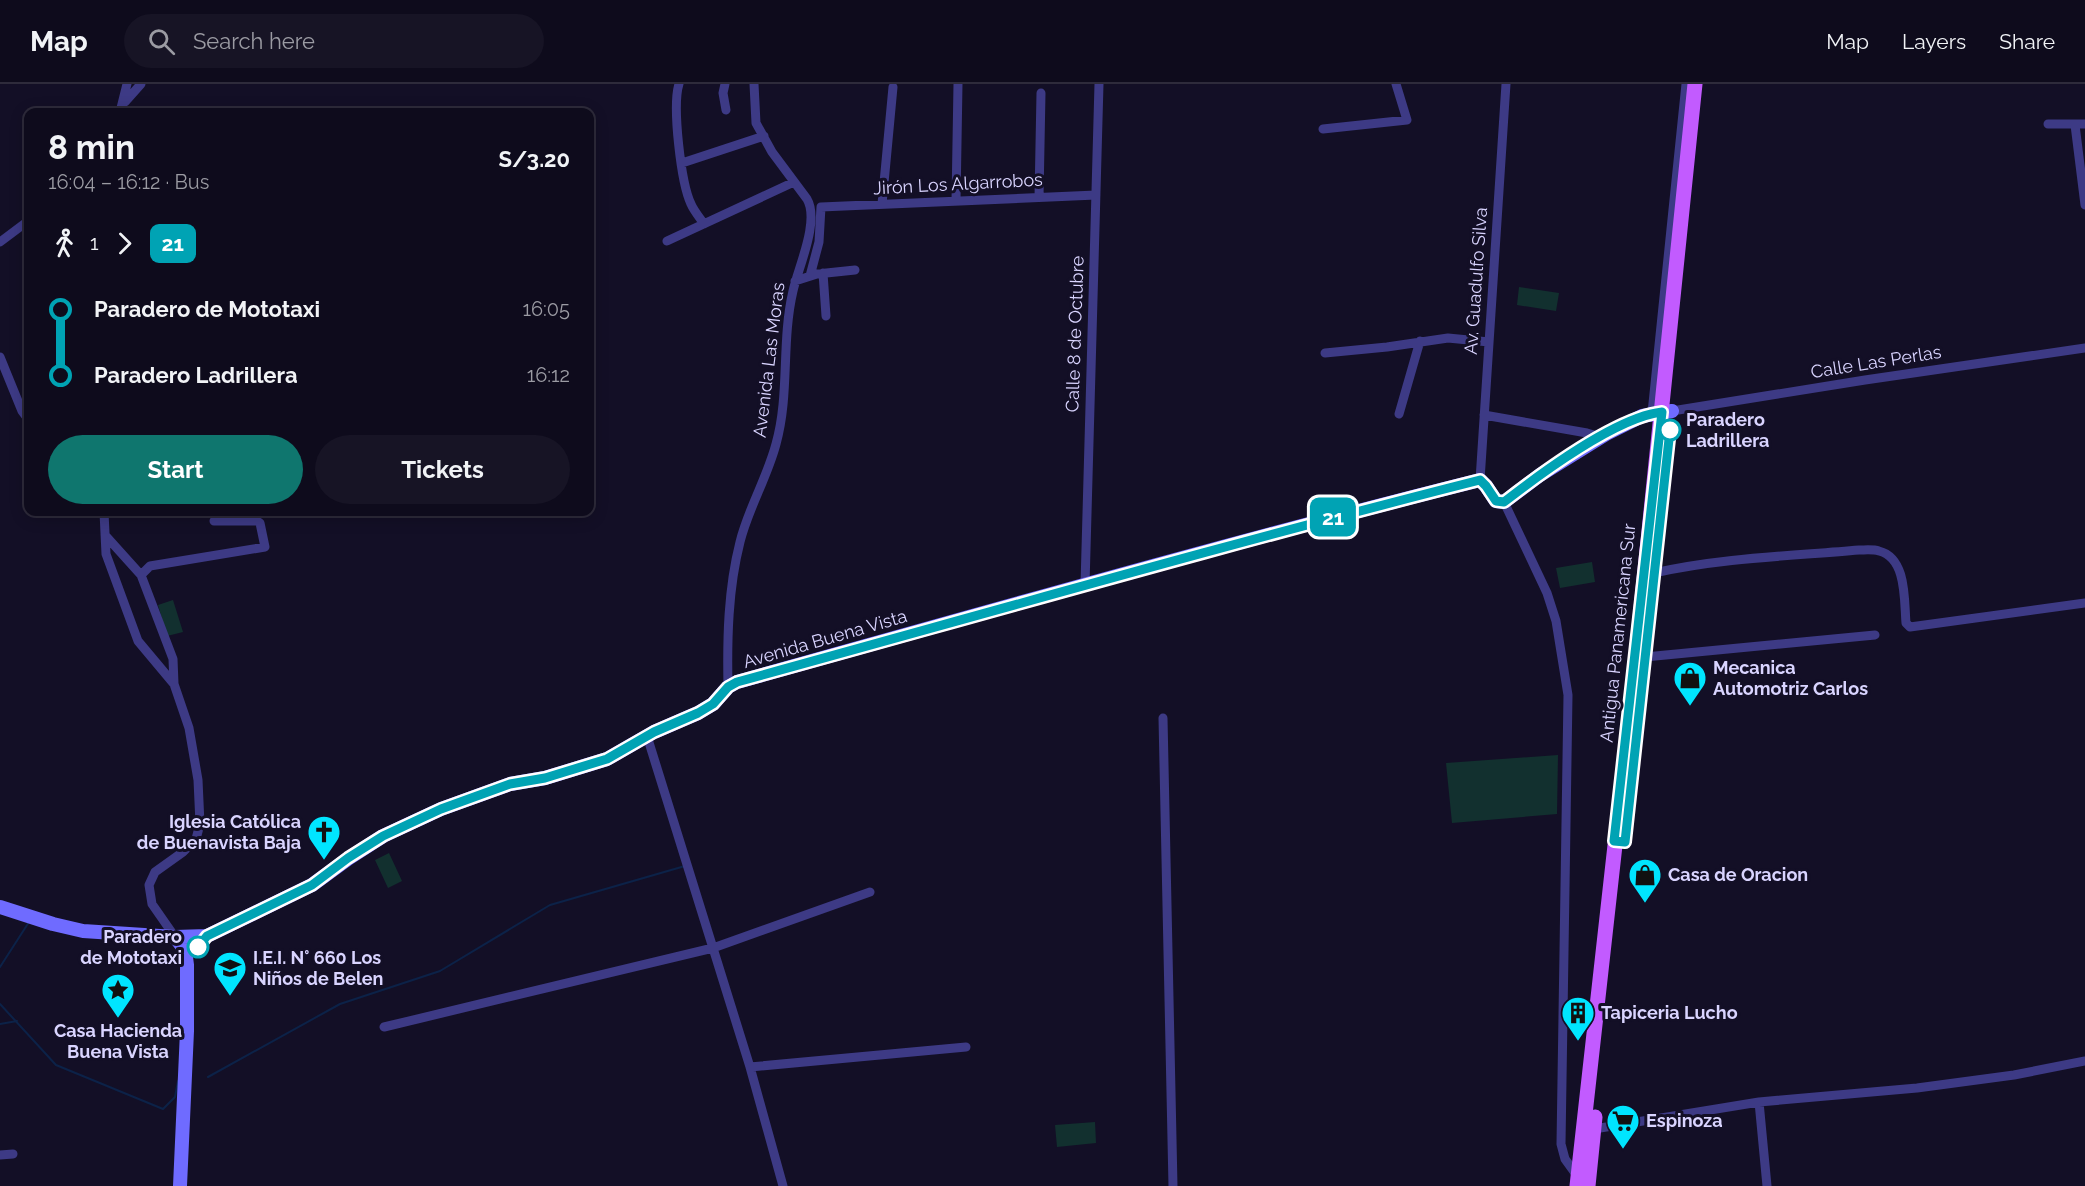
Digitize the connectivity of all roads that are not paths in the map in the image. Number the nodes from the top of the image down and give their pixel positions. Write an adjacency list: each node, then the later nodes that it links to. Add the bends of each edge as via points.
1 (127, 84): 15 (street)
2 (141, 84): 15 (street)
3 (679, 84): 22 (street, via 677,123)
4 (725, 84): 16 (street)
5 (754, 84): 21 (street, Avenida Las Moras, via 756,123)
6 (958, 84): 26 (street)
7 (1099, 84): 24 (street, Calle 8 de Octubre)
8 (1396, 84): 20 (street, via 1407,120)
9 (1506, 84): 40 (street, Av. Guadulfo Silva)
10 (1686, 84): 44 (street)
11 (1695, 84): 29 (main road, Antigua Panamericana Sur)
12 (1704, 84): 29 (main road, Antigua Panamericana Sur)
13 (893, 87): 27 (street)
14 (1041, 93): 25 (street)
15 (122, 108)
16 (726, 110)
17 (2048, 124): 19 (street)
18 (2085, 124): 19 (street)
19 (2075, 125): 28 (street)
20 (1323, 129)
21 (764, 136): 22 (street); 23 (street, Avenida Las Moras)
22 (682, 164): 31 (street, via 690,203)
23 (795, 182): 31 (street); 37 (street, Avenida Las Moras, via 810,205 811,214)
24 (1096, 195): 25 (street, Jirón Los Algarrobos); 56 (street, Calle 8 de Octubre)
25 (1039, 197): 26 (street, Jirón Los Algarrobos)
26 (956, 201): 27 (street, Jirón Los Algarrobos)
27 (882, 204): 36 (street, Jirón Los Algarrobos, via 821,207 819,242)
28 (2085, 205)
29 (1685, 220): 44 (main road, Antigua Panamericana Sur)
30 (24, 224): 33 (street)
31 (704, 224): 32 (street)
32 (667, 241)
33 (0, 242)
34 (855, 270): 35 (street)
35 (823, 273): 36 (street); 38 (street)
36 (810, 276): 37 (street)
37 (795, 281): 61 (street, Avenida Las Moras, via 785,341 784,403 776,445 740,541 730,599)
38 (826, 316)
39 (1420, 341): 40 (street, via 1448,338); 42 (street); 46 (street)
40 (1489, 342): 47 (street, Av. Guadulfo Silva)
41 (2085, 348): 44 (street, Calle Las Perlas)
42 (1325, 353)
43 (0, 357): 45 (street)
44 (1662, 412): 48 (street, via 1642,416); 54 (main road, Antigua Panamericana Sur); 64 (main road, Antigua Panamericana Sur)
45 (24, 414)
46 (1399, 414)
47 (1484, 415): 48 (street); 49 (street, Av. Guadulfo Silva)
48 (1601, 437): 50 (street)
49 (1480, 480): 50 (street, via 1496,501); 56 (street, Avenida Buena Vista)
50 (1504, 502): 79 (street, via 1556,621 1568,695 1561,1144 1565,1159)
51 (104, 516): 53 (street)
52 (214, 521): 55 (street, via 257,521 264,548 150,566)
53 (104, 534): 55 (street); 60 (street, via 106,554 138,640)
54 (1654, 573): 57 (street, via 1731,560 1879,551 1897,564 1906,623 1910,627); 59 (main road, Antigua Panamericana Sur)
55 (141, 575): 60 (street, via 173,659)
56 (1085, 585): 61 (street, Avenida Buena Vista)
57 (2085, 603)
58 (1875, 635): 59 (street)
59 (1645, 657): 64 (main road, Antigua Panamericana Sur)
60 (174, 684): 68 (street, via 189,729 198,780 200,824 196,839 155,872 149,885 152,904)
61 (728, 687): 63 (street, Avenida Buena Vista, via 713,704)
62 (1163, 718): 82 (street)
63 (647, 736): 67 (street, Avenida Buena Vista, via 607,759 510,784 422,818 383,836 312,885); 69 (street)
64 (1620, 842): 76 (main road, Antigua Panamericana Sur); 79 (main road, Antigua Panamericana Sur)
65 (870, 892): 69 (street)
66 (0, 907): 68 (street, Avenida Buena Vista, via 83,931)
67 (207, 936): 68 (street, Avenida Buena Vista); 70 (street)
68 (175, 937): 70 (street, via 185,950)
69 (713, 948): 71 (street); 74 (street)
70 (187, 965): 80 (street)
71 (384, 1027)
72 (966, 1047): 74 (street)
73 (2085, 1061): 75 (street, via 1917,1088)
74 (750, 1066): 81 (street)
75 (1759, 1102): 76 (street); 83 (street)
76 (1594, 1129): 79 (main road, Antigua Panamericana Sur)
77 (13, 1154): 78 (street)
78 (0, 1155)
79 (1581, 1183)
80 (180, 1186)
81 (783, 1186)
82 (1173, 1186)
83 (1767, 1186)

